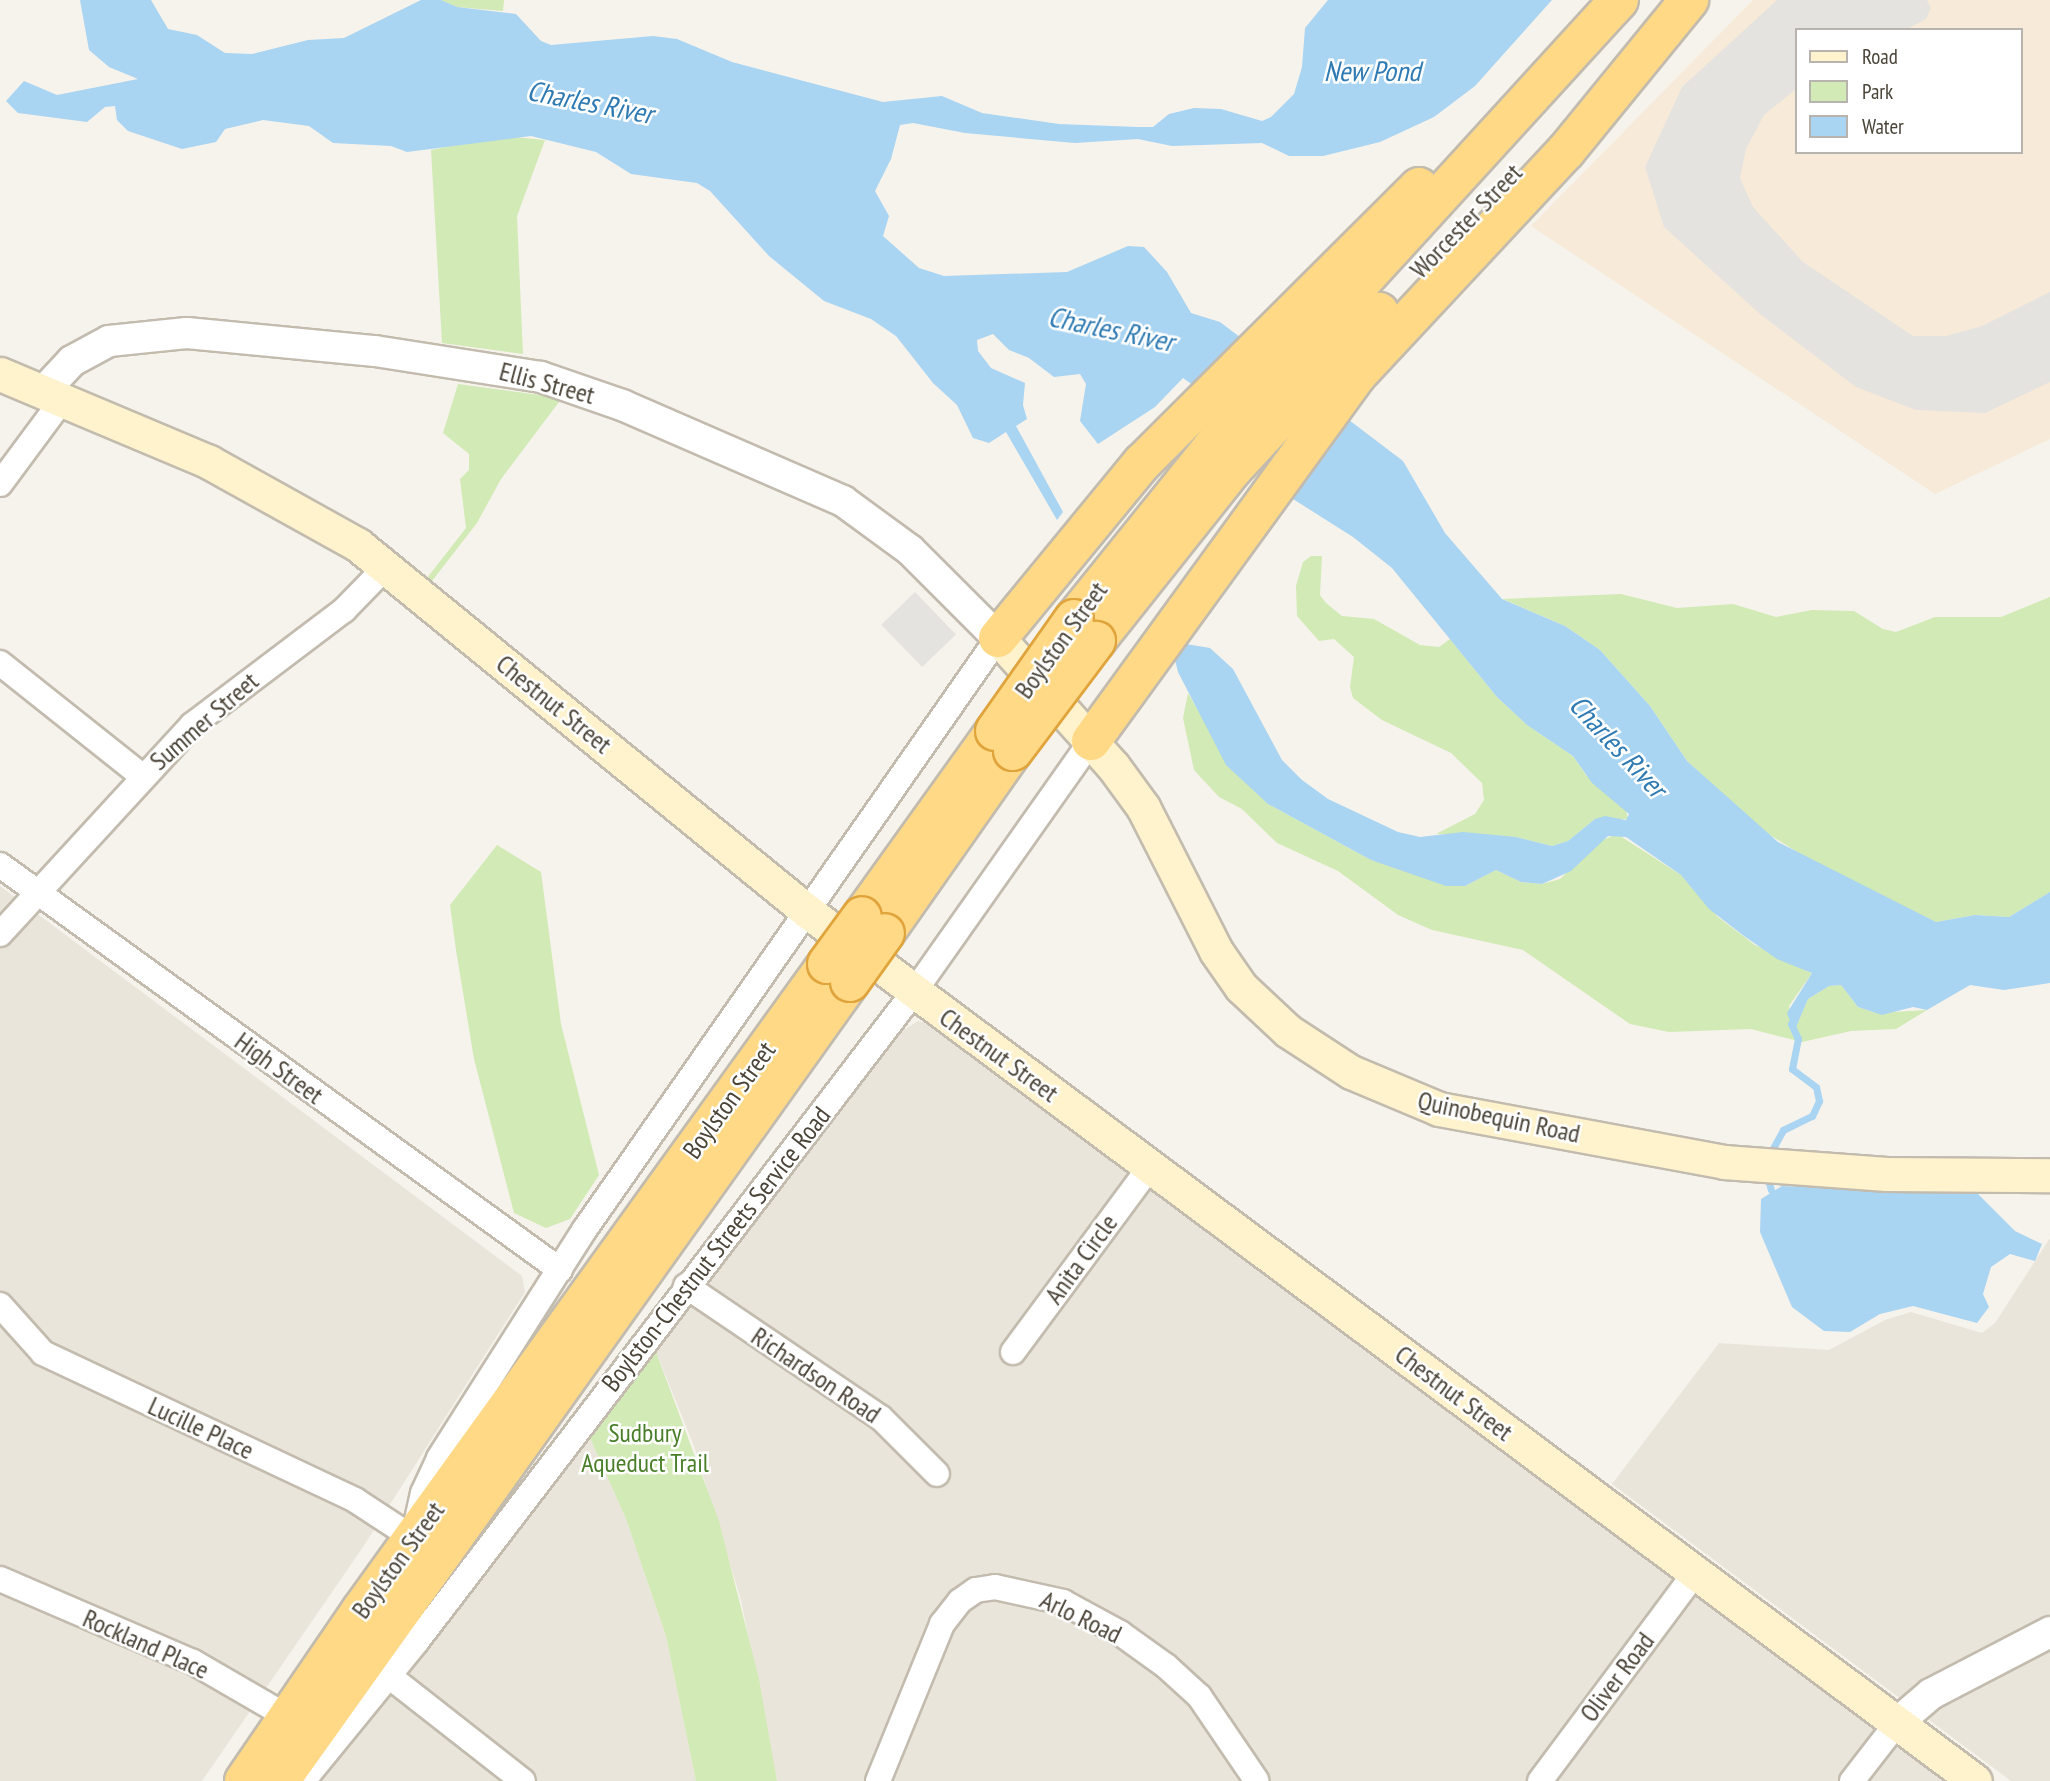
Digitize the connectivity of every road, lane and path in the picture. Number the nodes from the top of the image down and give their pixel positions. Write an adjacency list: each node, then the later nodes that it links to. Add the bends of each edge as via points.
1 (1619, 0): 3 (highway, via 1558,69 1397,208)
2 (1687, 0): 3 (highway, Worcester Street)
3 (1305, 367): 6 (highway, Worcester Street); 11 (highway, via 1286,472)
4 (0, 374): 5 (main road, Chestnut Street)
5 (54, 395): 7 (street); 8 (main road, Chestnut Street, via 229,471 343,535); 9 (street, Ellis Street, via 72,361 109,341 187,333 364,349 541,377 622,405 843,501 911,550)
6 (1226, 428): 9 (highway, via 1104,506); 17 (highway, Boylston Street, bridge)
7 (0, 484)
8 (386, 567): 12 (street, Summer Street, via 344,610 209,710); 15 (main road, Chestnut Street)
9 (998, 638): 11 (main road, Quinobequin Road); 15 (street)
10 (0, 663): 12 (street)
11 (1091, 741): 18 (street, Boylston-Chestnut Streets Service Road); 20 (main road, Quinobequin Road, via 1154,825 1216,951 1241,987 1308,1046 1395,1094 1481,1118 1762,1167 1923,1175)
12 (142, 776): 14 (street, Summer Street)
13 (0, 865): 14 (street, High Street)
14 (37, 892): 16 (street, Summer Street); 21 (street, High Street)
15 (807, 911): 18 (main road, Chestnut Street); 21 (street)
16 (0, 934)
17 (839, 973): 26 (highway, Boylston Street); 35 (highway, Boylston Street)
18 (914, 992): 19 (main road, Chestnut Street); 22 (street, Boylston-Chestnut Streets Service Road)
19 (1150, 1167): 24 (street, Anita Circle); 27 (main road, Chestnut Street)
20 (2050, 1175)
21 (560, 1270): 26 (street, via 439,1458 423,1493)
22 (687, 1286): 25 (street, Richardson Road, via 881,1418); 30 (street, Boylston-Chestnut Streets Service Road)
23 (0, 1305): 26 (street, Lucille Place, via 43,1353 355,1500)
24 (1013, 1352)
25 (937, 1474)
26 (413, 1538): 31 (highway, Boylston Street)
27 (1695, 1573): 32 (main road, Chestnut Street); 39 (street, Oliver Road)
28 (0, 1578): 31 (street, Rockland Place, via 193,1661)
29 (2050, 1632): 32 (street, via 1931,1694)
30 (389, 1676): 36 (street, Boylston-Chestnut Streets Service Road); 37 (street)
31 (288, 1717): 34 (highway, Boylston Street)
32 (1897, 1723): 40 (street); 41 (main road, Chestnut Street)
33 (1256, 1780): 38 (street, Arlo Road, via 1199,1696 1166,1666 1120,1633 1063,1602 995,1587 976,1590 960,1601 942,1624)
34 (244, 1781)
35 (280, 1781)
36 (303, 1781)
37 (523, 1781)
38 (878, 1781)
39 (1540, 1781)
40 (1852, 1781)
41 (1975, 1781)

